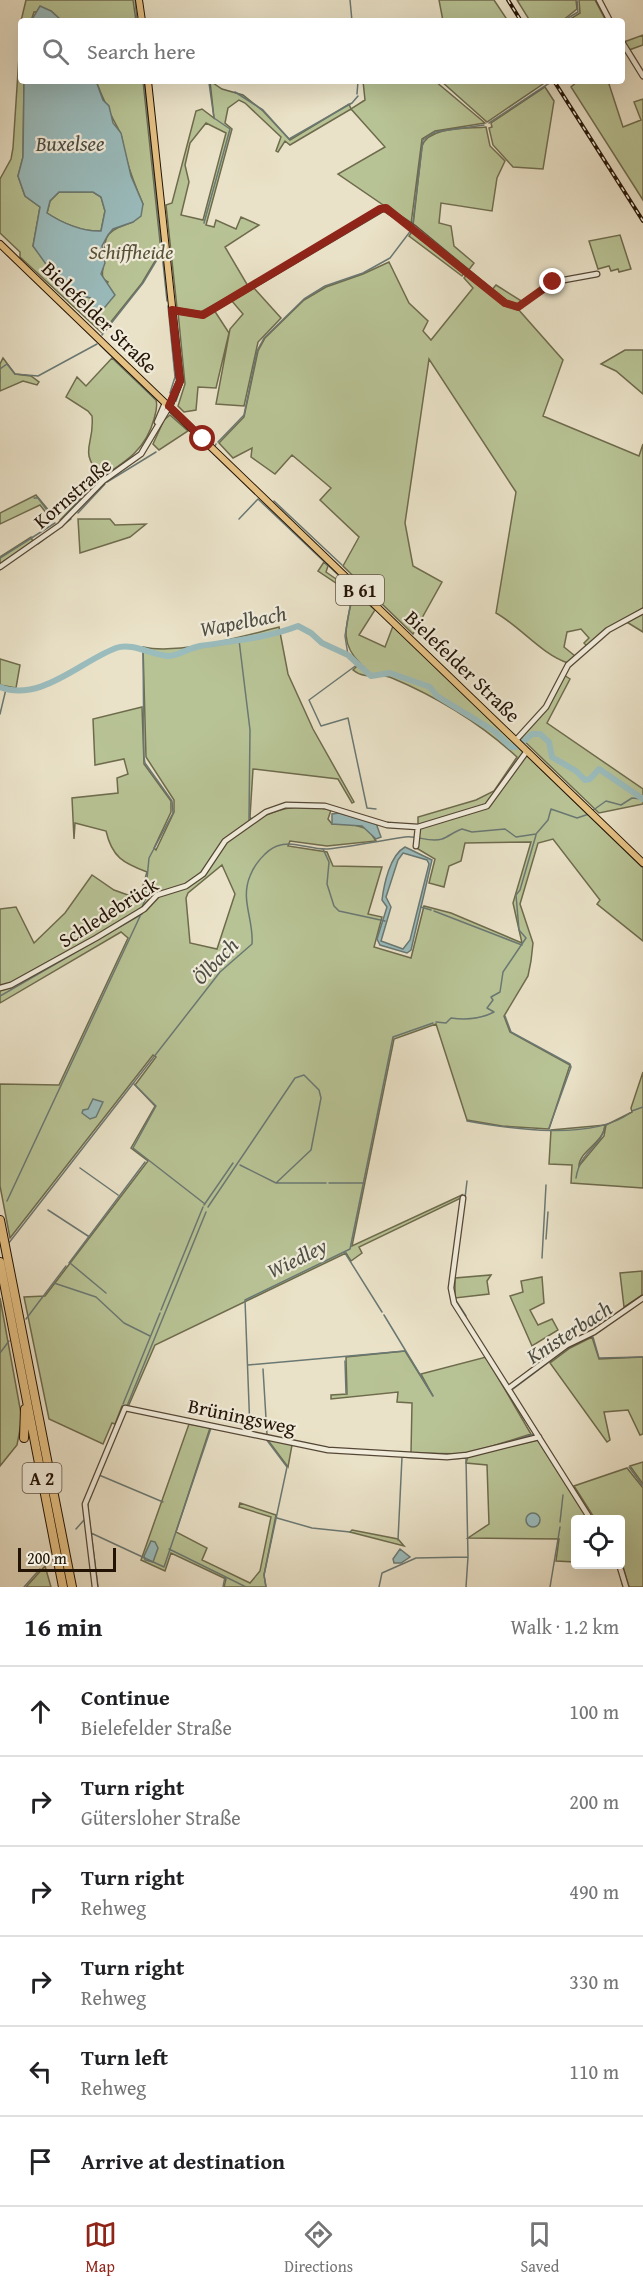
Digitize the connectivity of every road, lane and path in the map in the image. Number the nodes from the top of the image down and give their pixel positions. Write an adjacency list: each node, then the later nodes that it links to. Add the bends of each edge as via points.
1 (139, 0): 3 (main road)
2 (599, 0): 4 (street)
3 (142, 18)
4 (608, 18)
5 (625, 47): 6 (street)
6 (643, 76)
7 (148, 84): 10 (main road)
8 (0, 244): 11 (main road, Bielefelder Straße / B 61)
9 (597, 274): 10 (street, via 553,282 514,306 500,301 384,208 203,315)
10 (172, 310): 11 (main road, via 178,389)
11 (167, 405): 12 (street, Kornstraße, via 141,454 103,481 60,525); 14 (main road, Bielefelder Straße / B 61)
12 (0, 567)
13 (643, 611): 14 (street, Schledebrück, via 608,630 574,658)
14 (521, 745): 15 (street, Schledebrück, via 487,806); 17 (main road, Bielefelder Straße / B 61)
15 (417, 827): 16 (street); 18 (street, Schledebrück, via 387,825 325,806 293,804 275,808 225,841 203,874 186,886 157,895 144,909 96,938)
16 (417, 841)
17 (643, 863)
18 (0, 988)
19 (463, 1198): 24 (street, via 452,1295)
20 (0, 1220): 23 (highway, A 2)
21 (0, 1262): 23 (highway, A 2)
22 (643, 1298): 24 (street, via 594,1332 567,1345)
23 (25, 1368): 25 (highway); 27 (highway); 30 (highway, A 2); 31 (highway, A 2)
24 (509, 1388): 26 (street)
25 (44, 1417)
26 (539, 1437): 28 (street); 32 (street, Brüningsweg, via 447,1457 328,1450 125,1408 85,1504)
27 (24, 1438)
28 (588, 1515)
29 (621, 1569): 33 (street)
30 (63, 1587)
31 (72, 1587)
32 (95, 1587)
33 (626, 1587)

